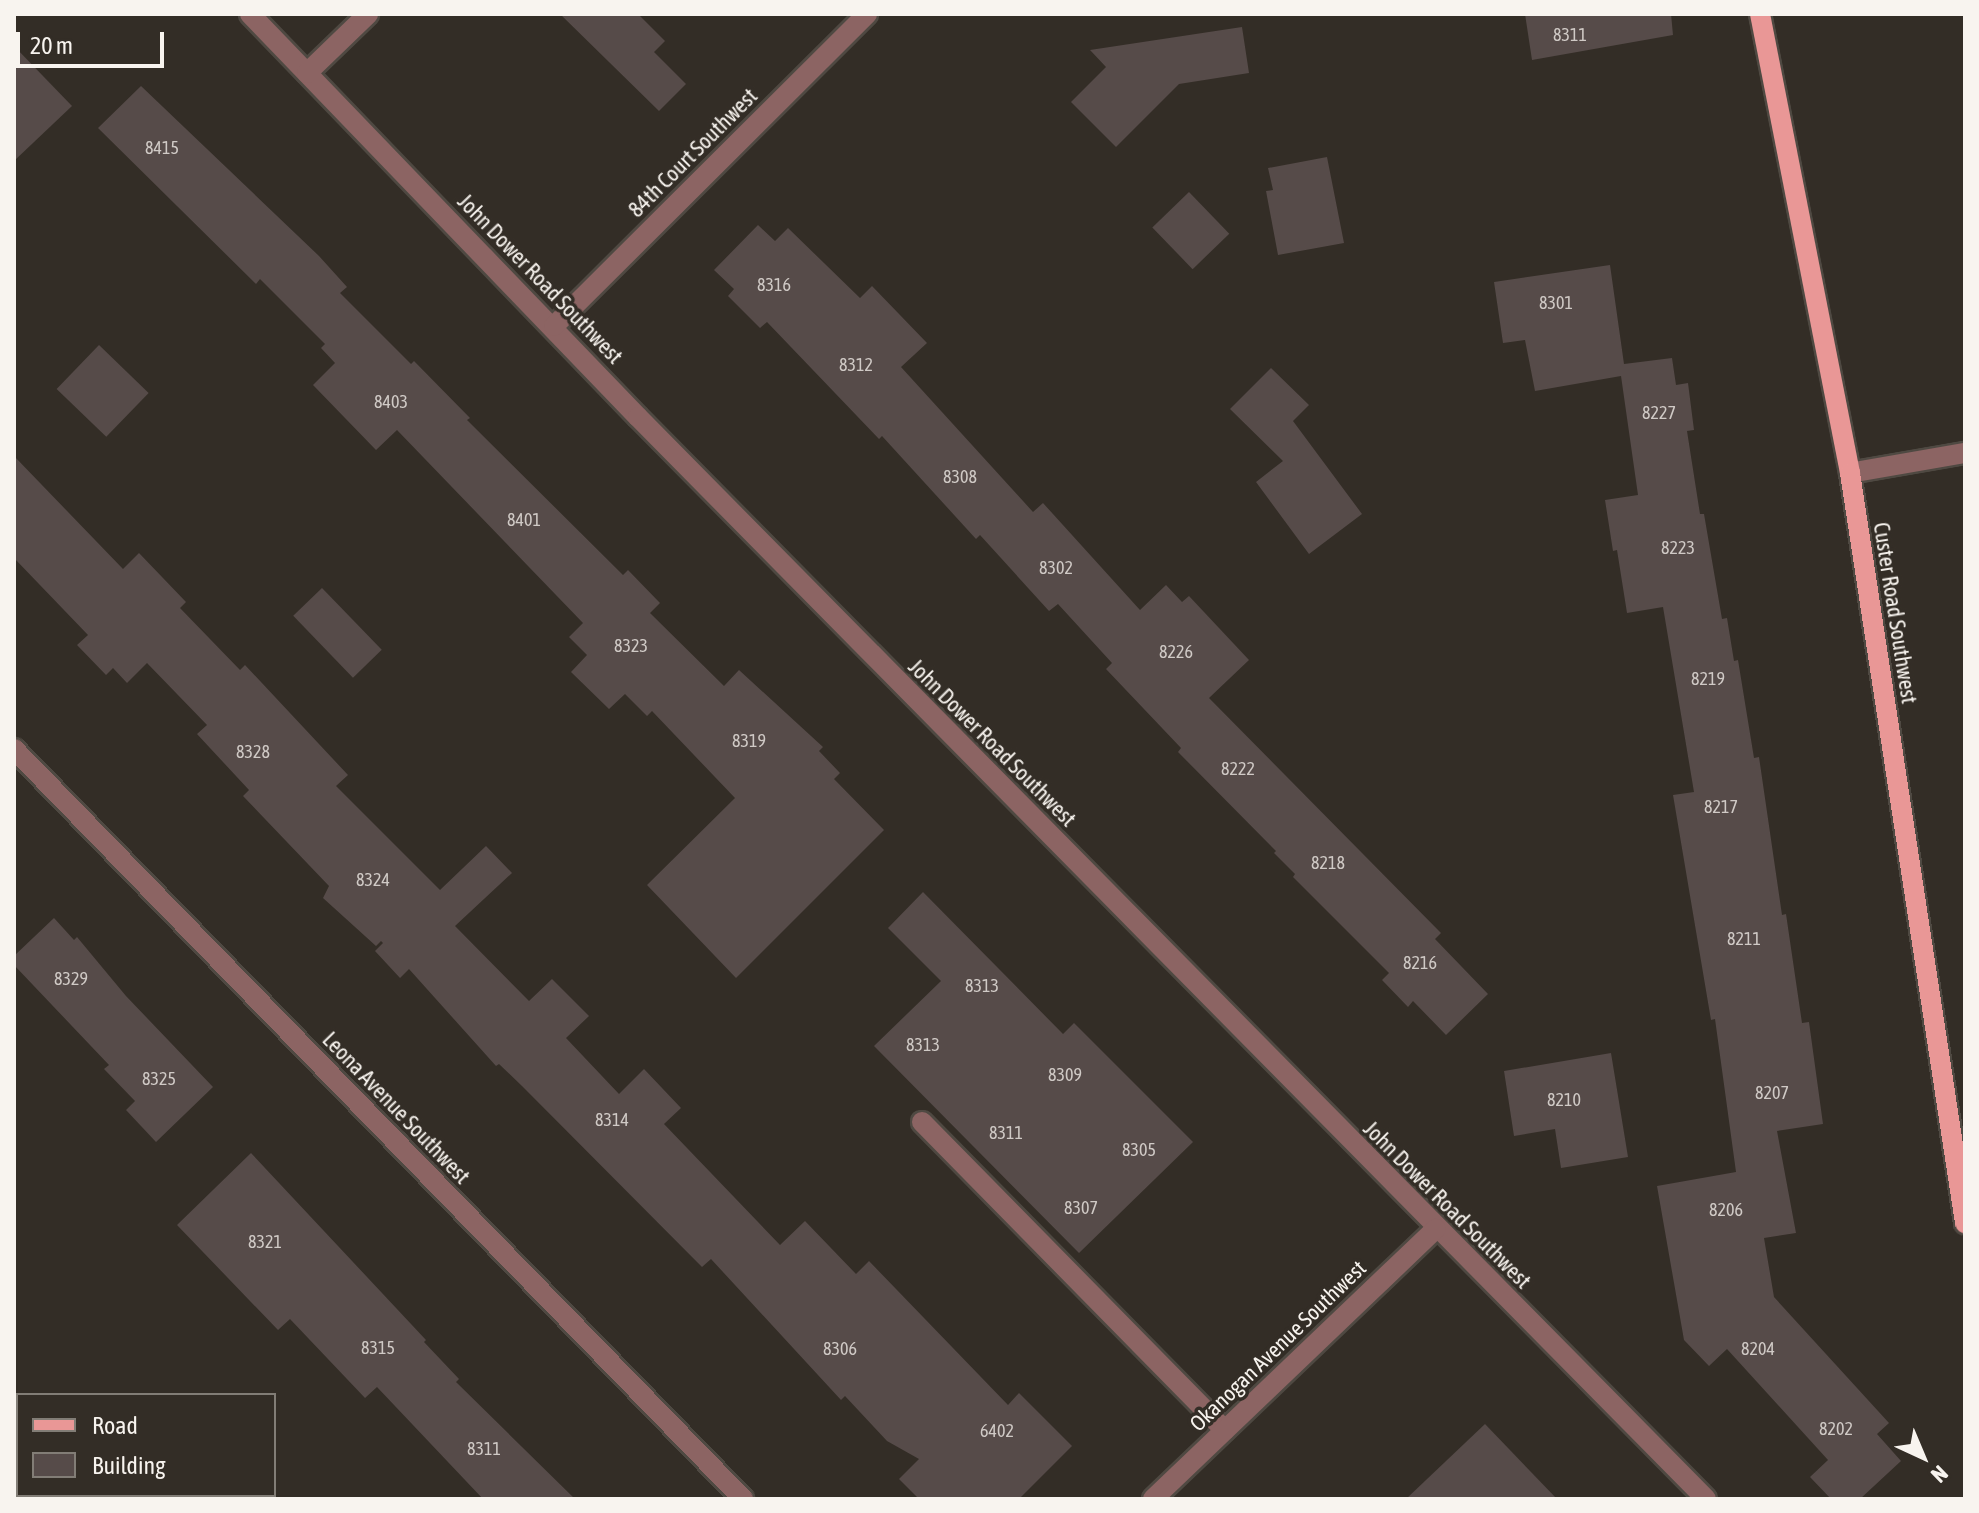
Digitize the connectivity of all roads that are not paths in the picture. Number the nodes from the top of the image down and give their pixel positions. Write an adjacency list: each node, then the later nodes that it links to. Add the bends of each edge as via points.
1 (250, 14): 5 (street, John Dower Road Southwest)
2 (368, 14): 5 (street)
3 (867, 14): 6 (street, 84th Court Southwest)
4 (1760, 14): 8 (main road, Custer Road Southwest)
5 (307, 73): 6 (street, John Dower Road Southwest)
6 (554, 326): 12 (street, John Dower Road Southwest)
7 (1965, 453): 8 (street)
8 (1850, 473): 11 (main road, Custer Road Southwest)
9 (14, 749): 14 (street, Leona Avenue Southwest)
10 (922, 1122): 13 (street)
11 (1965, 1223)
12 (1436, 1229): 13 (street, Okanogan Avenue Southwest); 16 (street, John Dower Road Southwest)
13 (1225, 1430): 15 (street, Okanogan Avenue Southwest)
14 (743, 1499)
15 (1153, 1499)
16 (1706, 1499)

